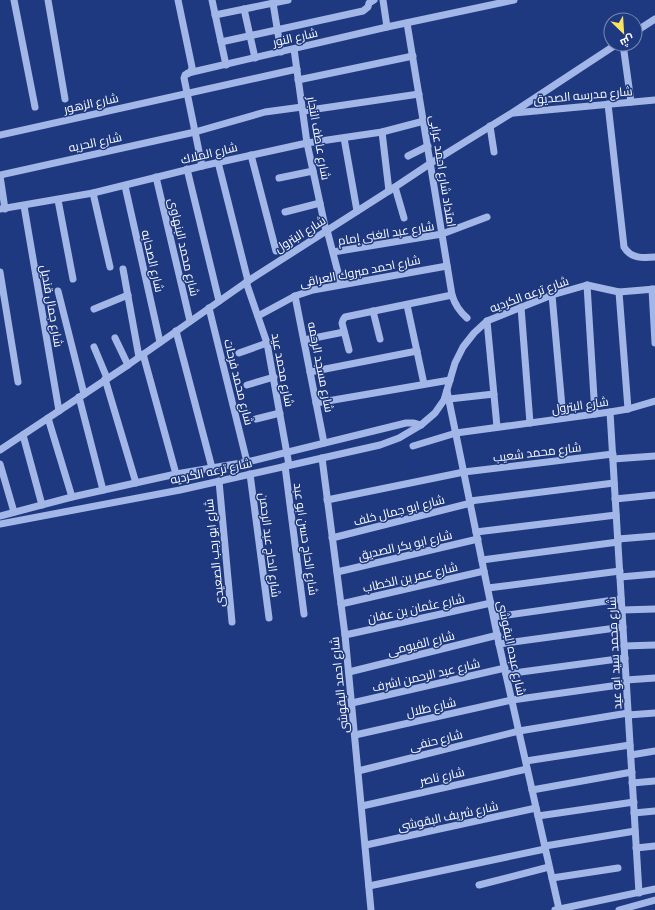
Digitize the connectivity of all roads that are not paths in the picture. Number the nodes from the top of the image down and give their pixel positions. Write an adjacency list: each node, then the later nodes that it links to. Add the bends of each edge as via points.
1 (14, 0): 35 (street)
2 (48, 0): 31 (street)
3 (178, 0): 27 (street, via 192,67)
4 (212, 0): 11 (street)
5 (288, 0): 9 (street)
6 (374, 0): 16 (street, via 363,11)
7 (383, 0): 14 (street)
8 (514, 0): 13 (street, شارع النور)
9 (273, 3): 10 (street); 16 (street)
10 (244, 9): 11 (street); 17 (street)
11 (215, 15): 18 (street)
12 (655, 19): 15 (street)
13 (408, 23): 14 (street, شارع النور); 23 (street, امتداد شارع احمد عرابى)
14 (387, 27): 19 (street, شارع النور)
15 (643, 27)
16 (278, 29): 17 (street); 20 (street)
17 (250, 36): 18 (street); 24 (street)
18 (221, 42): 25 (street)
19 (294, 49): 20 (street, شارع النور); 26 (street, شارع عاطف النجار)
20 (281, 52): 24 (street, شارع النور)
21 (605, 52): 37 (street, شارع البترول)
22 (624, 52): 33 (street)
23 (413, 56): 28 (street); 30 (street, امتداد شارع احمد عرابى)
24 (255, 58): 25 (street, شارع النور)
25 (226, 65): 27 (street, شارع النور)
26 (297, 69): 28 (street, شارع عاطف النجار); 29 (street, شارع الزهور)
27 (188, 73): 29 (street, via 184,78)
28 (298, 80): 36 (street, شارع عاطف النجار)
29 (187, 94): 40 (street); 42 (street, شارع الزهور)
30 (419, 94): 36 (street); 38 (street, امتداد شارع احمد عرابى)
31 (65, 98)
32 (655, 100): 33 (street, شارع مدرسه الصديق)
33 (631, 102): 34 (street, شارع مدرسه الصديق)
34 (608, 104): 37 (street, شارع مدرسه الصديق); 73 (street, via 624,247 633,256)
35 (34, 107)
36 (302, 109): 40 (street, شارع الحريه, via 265,112); 44 (street, شارع عاطف النجار)
37 (512, 113): 39 (street, شارع البترول)
38 (424, 121): 41 (street, شارع الملاك); 45 (street, امتداد شارع احمد عرابى)
39 (490, 126): 46 (street); 50 (street, شارع البترول)
40 (195, 132): 51 (street); 54 (street, شارع الحريه)
41 (382, 132): 43 (street, شارع الملاك); 59 (street)
42 (0, 135)
43 (344, 138): 44 (street, شارع الملاك); 65 (street)
44 (307, 143): 47 (street, شارع الملاك); 53 (street, شارع عاطف النجار)
45 (428, 146): 48 (street); 50 (street, امتداد شارع احمد عرابى)
46 (494, 152)
47 (251, 155): 49 (street, شارع الملاك); 71 (street)
48 (408, 156)
49 (218, 162): 51 (street, شارع الملاك); 79 (street, شارع محمد عيد)
50 (431, 163): 58 (street, شارع البترول); 70 (street, امتداد شارع احمد عرابى)
51 (202, 166): 52 (street, شارع الملاك)
52 (187, 170): 55 (street, شارع الملاك); 89 (street)
53 (313, 171): 56 (street); 62 (street, شارع عاطف النجار)
54 (0, 175): 64 (street)
55 (156, 177): 57 (street, شارع الملاك); 97 (street, شارع محمد البنهاوى)
56 (279, 178)
57 (125, 186): 60 (street, شارع الملاك); 104 (street, شارع الصحابه)
58 (396, 187): 59 (street, شارع البترول); 68 (street)
59 (389, 192): 65 (street, شارع البترول)
60 (93, 193): 61 (street, شارع الملاك); 75 (street)
61 (58, 200): 63 (street, شارع الملاك); 78 (street)
62 (320, 203): 66 (street); 69 (street, شارع عاطف النجار)
63 (24, 206): 64 (street, شارع الملاك); 127 (street, شارع جمال قنديل)
64 (2, 209)
65 (357, 211): 69 (street, شارع البترول)
66 (285, 212)
67 (487, 217): 70 (street, شارع عبد الغنى إمام)
68 (404, 218)
69 (326, 231): 72 (street, شارع عاطف النجار); 79 (street, شارع البترول)
70 (442, 234): 72 (street, شارع عبد الغنى إمام); 74 (street, امتداد شارع احمد عرابى)
71 (276, 251)
72 (333, 252): 80 (street, شارع عاطف النجار)
73 (655, 257)
74 (447, 266): 80 (street, شارع احمد مبروك العراقى); 87 (street, امتداد شارع احمد عرابى)
75 (110, 267)
76 (123, 269): 86 (street)
77 (0, 272): 117 (street)
78 (74, 279)
79 (247, 281): 89 (street, شارع البترول); 95 (street, شارع محمد عيد)
80 (340, 284): 88 (street, شارع احمد مبروك العراقى)
81 (587, 285): 84 (street, شارع ترعه الكرديه); 85 (street, شارع ترعه الكرديه); 130 (street)
82 (654, 289): 84 (street, شارع ترعه الكرديه); 106 (street)
83 (58, 291): 122 (street)
84 (619, 292): 126 (street)
85 (552, 294): 91 (street, شارع ترعه الكرديه); 132 (street)
86 (128, 295): 93 (street); 111 (street)
87 (452, 295): 90 (street); 96 (street, امتداد شارع احمد عرابى, via 460,312)
88 (295, 296): 95 (street, شارع احمد مبروك العراقى); 103 (street, شارع مسجد الرحمه)
89 (219, 301): 92 (street, شارع البترول)
90 (407, 305): 94 (street); 109 (street)
91 (521, 307): 98 (street, شارع ترعه الكرديه); 134 (street)
92 (209, 308): 97 (street, شارع البترول); 146 (street, شارع محمد فرحات)
93 (94, 309)
94 (373, 312): 100 (street, via 345,317 342,321); 102 (street)
95 (258, 316): 105 (street, شارع محمد عيد)
96 (467, 318)
97 (190, 321): 99 (street, شارع البترول)
98 (487, 321): 116 (street, شارع ترعه الكرديه, via 463,347); 121 (street)
99 (176, 331): 104 (street, شارع البترول); 149 (street)
100 (344, 332): 103 (street); 108 (street)
101 (115, 338): 112 (street)
102 (380, 339)
103 (304, 340): 113 (street, شارع مسجد الرحمه)
104 (160, 342): 111 (street, شارع البترول)
105 (267, 343): 110 (street); 114 (street, شارع محمد عيد)
106 (655, 343)
107 (94, 347): 115 (street)
108 (349, 350)
109 (417, 351): 113 (street); 118 (street)
110 (239, 352)
111 (141, 356): 112 (street, شارع البترول); 151 (street)
112 (128, 365): 115 (street, شارع البترول)
113 (310, 372): 125 (street, شارع مسجد الرحمه)
114 (274, 377): 119 (street); 129 (street, شارع محمد عيد)
115 (106, 379): 122 (street, شارع البترول); 154 (street)
116 (450, 380): 118 (street); 120 (street, شارع ترعه الكرديه)
117 (18, 382)
118 (424, 384): 125 (street)
119 (246, 385)
120 (447, 391): 123 (street, شارع عبده البقوشى); 135 (street, شارع ترعه الكرديه, via 435,413)
121 (494, 394): 123 (street); 136 (street)
122 (82, 395): 127 (street, شارع البترول); 156 (street)
123 (449, 399): 137 (street, شارع عبده البقوشى)
124 (655, 401): 126 (street, شارع البترول)
125 (316, 403): 139 (street, شارع مسجد الرحمه)
126 (628, 409): 128 (street, شارع البترول)
127 (59, 411): 131 (street, شارع البترول)
128 (610, 412): 130 (street, شارع البترول); 144 (street, شارع محمد سيد ابو عيد)
129 (280, 413): 133 (street); 142 (street, شارع محمد عيد)
130 (595, 414): 132 (street, شارع البترول)
131 (48, 418): 138 (street, شارع البترول); 158 (street)
132 (563, 418): 134 (street, شارع البترول)
133 (256, 419)
134 (530, 422): 136 (street, شارع البترول)
135 (421, 424): 139 (street, شارع ترعه الكرديه, via 406,423); 145 (street, شارع ترعه الكرديه, via 400,438 380,445)
136 (497, 427): 137 (street, شارع البترول)
137 (456, 433): 140 (street, شارع البترول); 150 (street, شارع عبده البقوشى)
138 (23, 435): 141 (street, شارع البترول); 162 (street)
139 (324, 443): 142 (street, شارع ترعه الكرديه)
140 (413, 446)
141 (0, 450)
142 (287, 452): 146 (street, شارع ترعه الكرديه); 148 (street, شارع محمد عيد)
143 (655, 456): 144 (street, شارع محمد شعيب)
144 (613, 457): 150 (street, شارع محمد شعيب); 155 (street, شارع محمد سيد ابو عيد)
145 (322, 458): 148 (street, شارع ترعه الكرديه); 160 (street, شارع احمد البقوشى)
146 (247, 462): 149 (street, شارع ترعه الكرديه)
147 (0, 464): 163 (street)
148 (287, 466): 152 (street, شارع ترعه الكرديه); 182 (street, شارع الحاج حسن ابو عبد)
149 (212, 468): 151 (street, شارع ترعه الكرديه)
150 (464, 472): 160 (street, شارع محمد شعيب); 161 (street, شارع عبده البقوشى)
151 (176, 474): 154 (street, شارع ترعه الكرديه)
152 (250, 474): 153 (street, شارع ترعه الكرديه); 184 (street, شارع الحاج عبد الرحمن)
153 (218, 481): 166 (street, شارع ترعه الكرديه); 185 (street, شارع ابو رجب الصعيدى)
154 (136, 483): 156 (street, شارع ترعه الكرديه)
155 (614, 483): 159 (street, شارع محمد سيد ابو عيد); 161 (street, شارع ابو جمال خلف)
156 (103, 490): 158 (street, شارع ترعه الكرديه)
157 (655, 495): 159 (street)
158 (72, 497): 162 (street, شارع ترعه الكرديه)
159 (615, 498): 164 (street, شارع محمد سيد ابو عيد)
160 (327, 500): 169 (street, شارع احمد البقوشى)
161 (470, 502): 167 (street, شارع عبده البقوشى); 169 (street, شارع ابو جمال خلف)
162 (42, 505): 163 (street, شارع ترعه الكرديه)
163 (14, 512): 165 (street, شارع ترعه الكرديه)
164 (616, 515): 167 (street, شارع ابو بكر الصديق); 170 (street, شارع محمد سيد ابو عيد)
165 (0, 516)
166 (0, 524)
167 (477, 536): 171 (street, شارع عبده البقوشى); 173 (street, شارع ابو بكر الصديق)
168 (655, 536): 170 (street)
169 (332, 538): 173 (street, شارع احمد البقوشى)
170 (618, 541): 171 (street); 174 (street, شارع محمد سيد ابو عيد)
171 (482, 560): 172 (street, شارع عبده البقوشى)
172 (484, 571): 176 (street, شارع عبده البقوشى); 179 (street, شارع عمر بن الخطاب)
173 (337, 572): 179 (street, شارع احمد البقوشى)
174 (620, 574): 175 (street); 176 (street); 177 (street, شارع محمد سيد ابو عيد)
175 (655, 574)
176 (488, 588): 178 (street, شارع عبده البقوشى)
177 (621, 599): 181 (street, شارع محمد سيد ابو عيد); 183 (street)
178 (491, 603): 183 (street, شارع عبده البقوشى); 187 (street, شارع عثمان بن عفان)
179 (341, 604): 187 (street, شارع احمد البقوشى)
180 (655, 609): 181 (street)
181 (622, 610): 186 (street, شارع محمد سيد ابو عيد)
182 (304, 614)
183 (494, 617): 188 (street, شارع عبده البقوشى)
184 (269, 618)
185 (232, 622)
186 (623, 627): 189 (street); 191 (street, شارع محمد سيد ابو عيد)
187 (345, 635): 194 (street, شارع احمد البقوشى)
188 (498, 635): 189 (street, شارع عبده البقوشى); 194 (street, شارع الفيومى)
189 (500, 644): 193 (street, شارع عبده البقوشى)
190 (655, 645): 191 (street)
191 (624, 646): 192 (street, شارع محمد سيد ابو عيد)
192 (625, 658): 193 (street, شارع عبد الرحمن اشرف); 196 (street, شارع محمد سيد ابو عيد)
193 (506, 671): 197 (street, شارع عبده البقوشى); 198 (street, شارع عبد الرحمن اشرف)
194 (349, 672): 198 (street, شارع احمد البقوشى)
195 (655, 678): 196 (street)
196 (626, 682): 197 (street, شارع طلال); 200 (street, شارع محمد سيد ابو عيد)
197 (512, 700): 201 (street, شارع عبده البقوشى); 202 (street, شارع طلال)
198 (352, 703): 202 (street, شارع احمد البقوشى)
199 (655, 713): 200 (street, شارع حنفى)
200 (628, 714): 201 (street, شارع حنفى); 203 (street, شارع محمد سيد ابو عيد)
201 (519, 731): 206 (street, شارع عبده البقوشى); 208 (street, شارع حنفى)
202 (355, 735): 208 (street, شارع احمد البقوشى)
203 (630, 744): 205 (street, شارع محمد سيد ابو عيد); 206 (street)
204 (655, 751): 205 (street)
205 (631, 755): 209 (street, شارع محمد سيد ابو عيد)
206 (526, 761): 207 (street, شارع عبده البقوشى)
207 (527, 769): 212 (street, شارع عبده البقوشى); 214 (street, شارع ناصر)
208 (358, 771): 214 (street, شارع احمد البقوشى)
209 (632, 772): 211 (street, شارع محمد سيد ابو عيد); 212 (street)
210 (655, 781): 211 (street)
211 (632, 783): 213 (street, شارع محمد سيد ابو عيد)
212 (532, 790): 215 (street, شارع عبده البقوشى)
213 (634, 802): 217 (street, شارع محمد سيد ابو عيد); 218 (street)
214 (362, 806): 220 (street, شارع احمد البقوشى)
215 (536, 808): 218 (street, شارع عبده البقوشى); 220 (street, شارع شريف البقوشى)
216 (655, 811): 217 (street)
217 (634, 813): 219 (street, شارع محمد سيد ابو عيد)
218 (538, 816): 222 (street, شارع عبده البقوشى)
219 (635, 831): 222 (street); 223 (street, شارع محمد سيد ابو عيد)
220 (366, 845): 228 (street, شارع احمد البقوشى)
221 (655, 846): 223 (street)
222 (545, 847): 224 (street, شارع عبده البقوشى); 228 (street)
223 (636, 848): 230 (street, شارع محمد سيد ابو عيد)
224 (549, 867): 226 (street, شارع عبده البقوشى); 227 (street)
225 (618, 868): 226 (street)
226 (552, 878): 234 (street, شارع عبده البقوشى)
227 (479, 885)
228 (369, 886): 233 (street, شارع احمد البقوشى)
229 (655, 889): 230 (street)
230 (639, 893): 234 (street)
231 (655, 900): 232 (street)
232 (632, 908): 235 (street)
233 (371, 910)
234 (557, 910)
235 (619, 910)

